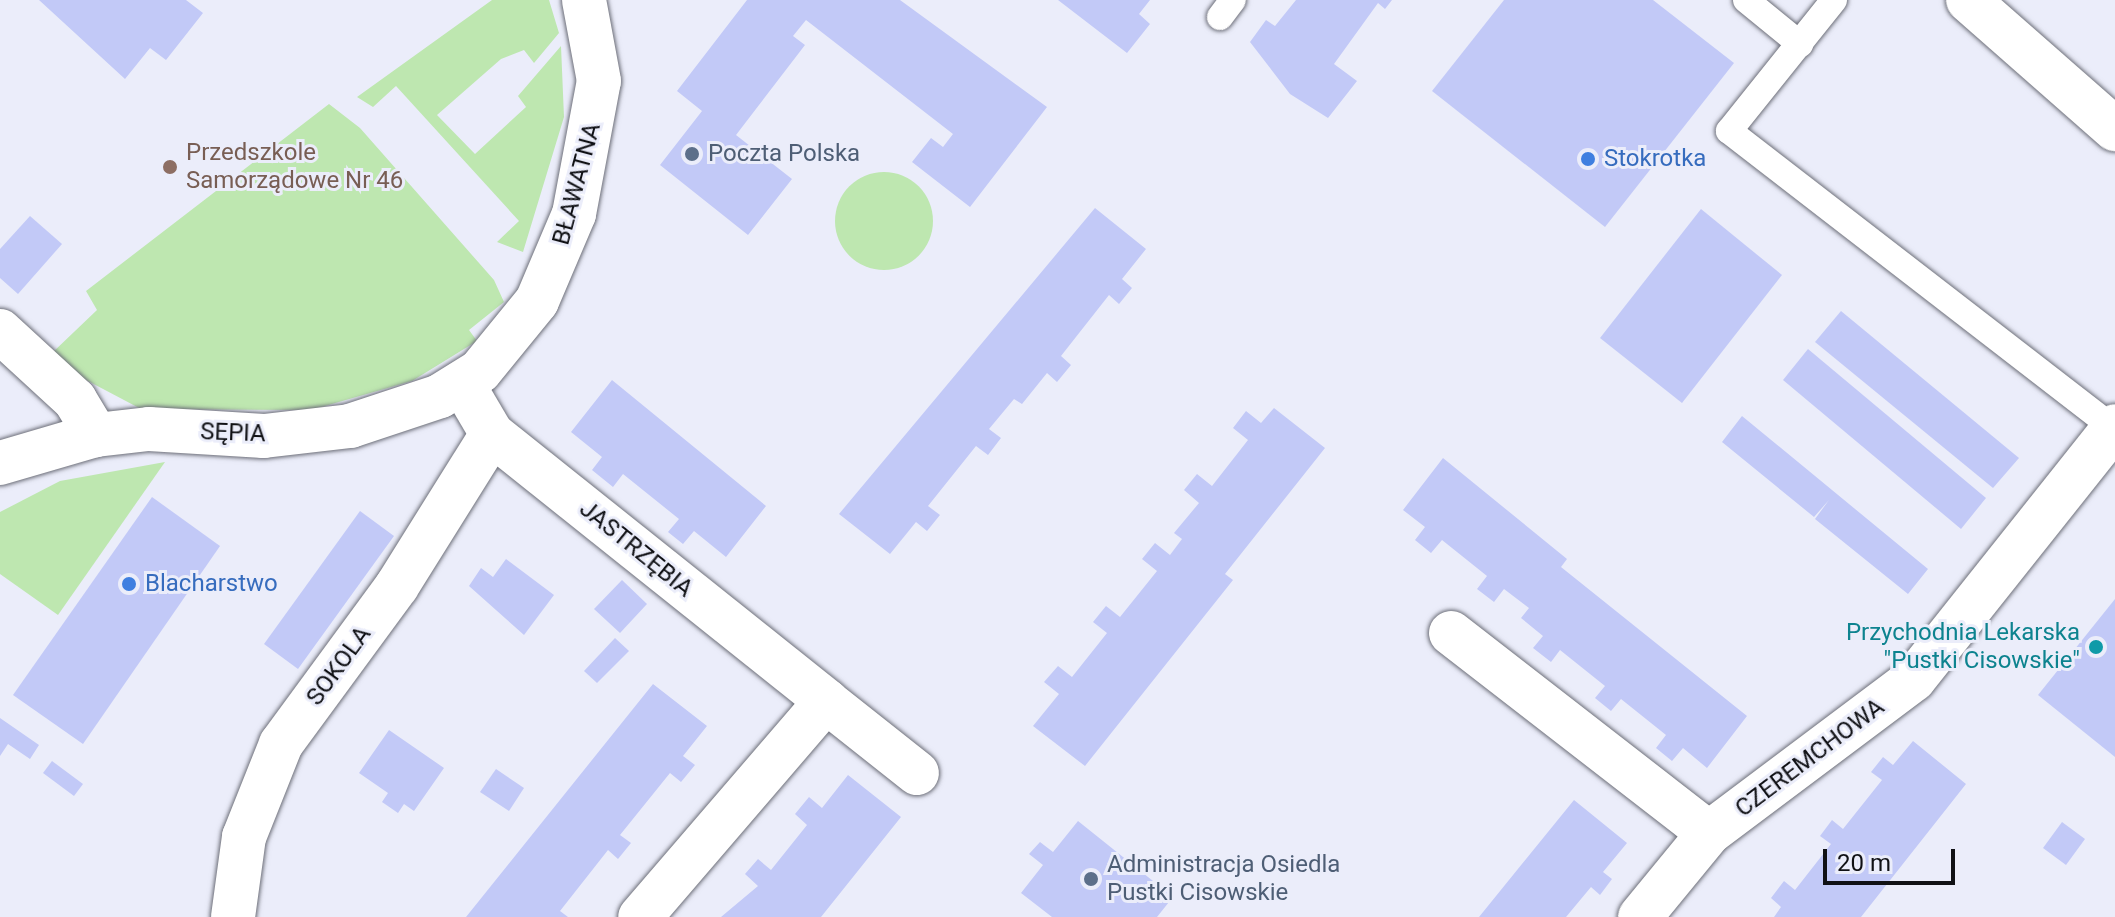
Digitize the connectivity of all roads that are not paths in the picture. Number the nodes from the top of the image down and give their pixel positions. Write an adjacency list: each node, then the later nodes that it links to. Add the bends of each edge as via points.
1 (584, 0): 8 (street, BŁAWATNA, via 599,81 574,214 518,330)
2 (1746, 0): 5 (lane)
3 (1834, 0): 5 (lane)
4 (1968, 0): 6 (street)
5 (1800, 44): 9 (lane, via 1729,131)
6 (2115, 129)
7 (0, 331): 11 (street, via 75,400)
8 (462, 383): 10 (street, JASTRZĘBIA); 11 (street, SĘPIA, via 406,410 319,431)
9 (2114, 427): 16 (street, CZEREMCHOWA, via 1914,679)
10 (492, 434): 14 (street, JASTRZĘBIA); 17 (street, SOKOLA, via 397,586 281,744 244,837)
11 (96, 435): 12 (street, SĘPIA)
12 (0, 463)
13 (1451, 633): 16 (street)
14 (826, 701): 15 (street, JASTRZĘBIA); 18 (street)
15 (917, 773)
16 (1709, 833): 19 (street, CZEREMCHOWA)
17 (233, 917)
18 (640, 917)
19 (1640, 917)

